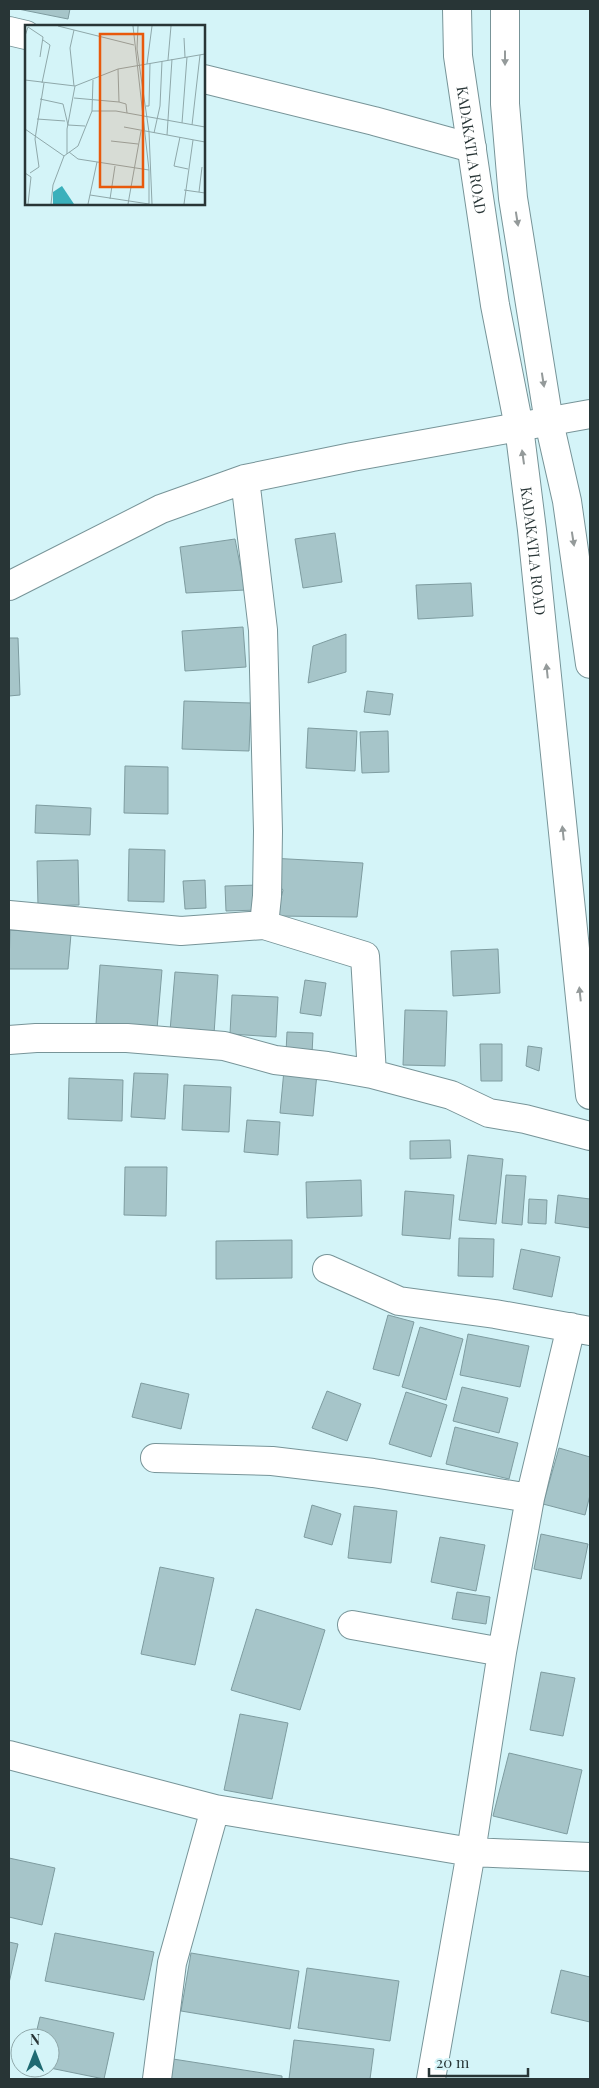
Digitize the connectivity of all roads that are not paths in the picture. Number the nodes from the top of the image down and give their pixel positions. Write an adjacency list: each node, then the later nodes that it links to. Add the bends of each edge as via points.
1 (457, 9): 6 (street, KADAKATLA ROAD, via 458,56)
2 (505, 9): 8 (street, one-way to 8, via 505,104 514,198)
3 (9, 31): 4 (street)
4 (25, 35)
5 (205, 79): 6 (street)
6 (472, 148): 9 (street, KADAKATLA ROAD, via 495,305)
7 (590, 414): 8 (street)
8 (549, 422): 9 (street); 12 (street, one-way to 12, via 567,501)
9 (519, 427): 10 (street); 17 (street, KADAKATLA ROAD, one-way to 9, via 534,540)
10 (245, 479): 11 (street, via 161,509); 14 (street, via 263,630 268,831)
11 (9, 586)
12 (590, 664)
13 (9, 915): 14 (street, via 181,931)
14 (264, 925): 16 (street, via 364,956)
15 (9, 1040): 16 (street, via 127,1038 224,1046 275,1060)
16 (372, 1074): 18 (street, via 451,1095 489,1113)
17 (590, 1095)
18 (590, 1136)
19 (327, 1269): 20 (street, via 399,1300)
20 (581, 1329): 22 (street)
21 (155, 1458): 22 (street, via 272,1461)
22 (530, 1498): 24 (street)
23 (352, 1624): 24 (street)
24 (502, 1652): 27 (street)
25 (9, 1755): 26 (street)
26 (215, 1809): 27 (street); 29 (street, via 172,1963)
27 (471, 1852): 28 (street); 30 (street)
28 (590, 1857)
29 (157, 2079)
30 (431, 2079)

